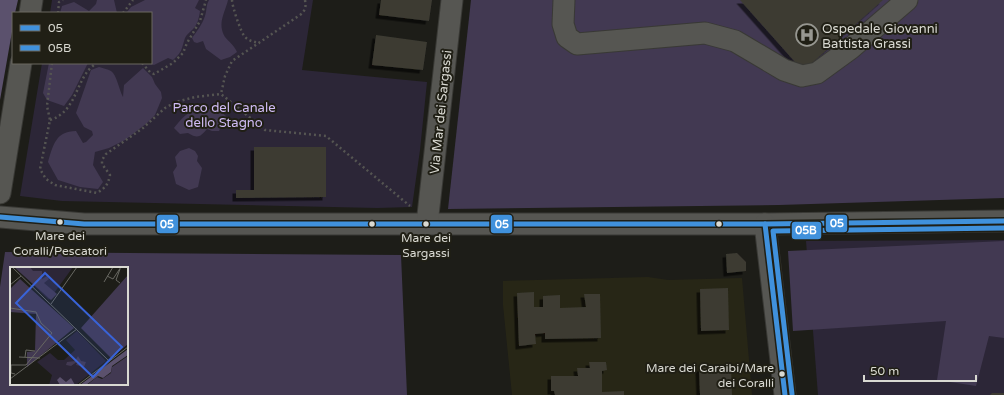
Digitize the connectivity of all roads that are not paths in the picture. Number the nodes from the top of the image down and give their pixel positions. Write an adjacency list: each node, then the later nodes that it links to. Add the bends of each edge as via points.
1 (32, 0): 5 (street)
2 (452, 0): 10 (street, Via Mar dei Sargassi)
3 (564, 0): 4 (street, via 563,24 567,37 577,44 705,33 735,41 784,70 802,76 817,73 850,49)
4 (906, 0)
5 (30, 12)
6 (21, 64): 7 (street)
7 (0, 192)
8 (0, 217): 10 (street, via 84,224)
9 (1004, 221): 11 (street)
10 (427, 222): 11 (street)
11 (765, 224): 12 (street)
12 (785, 395)

